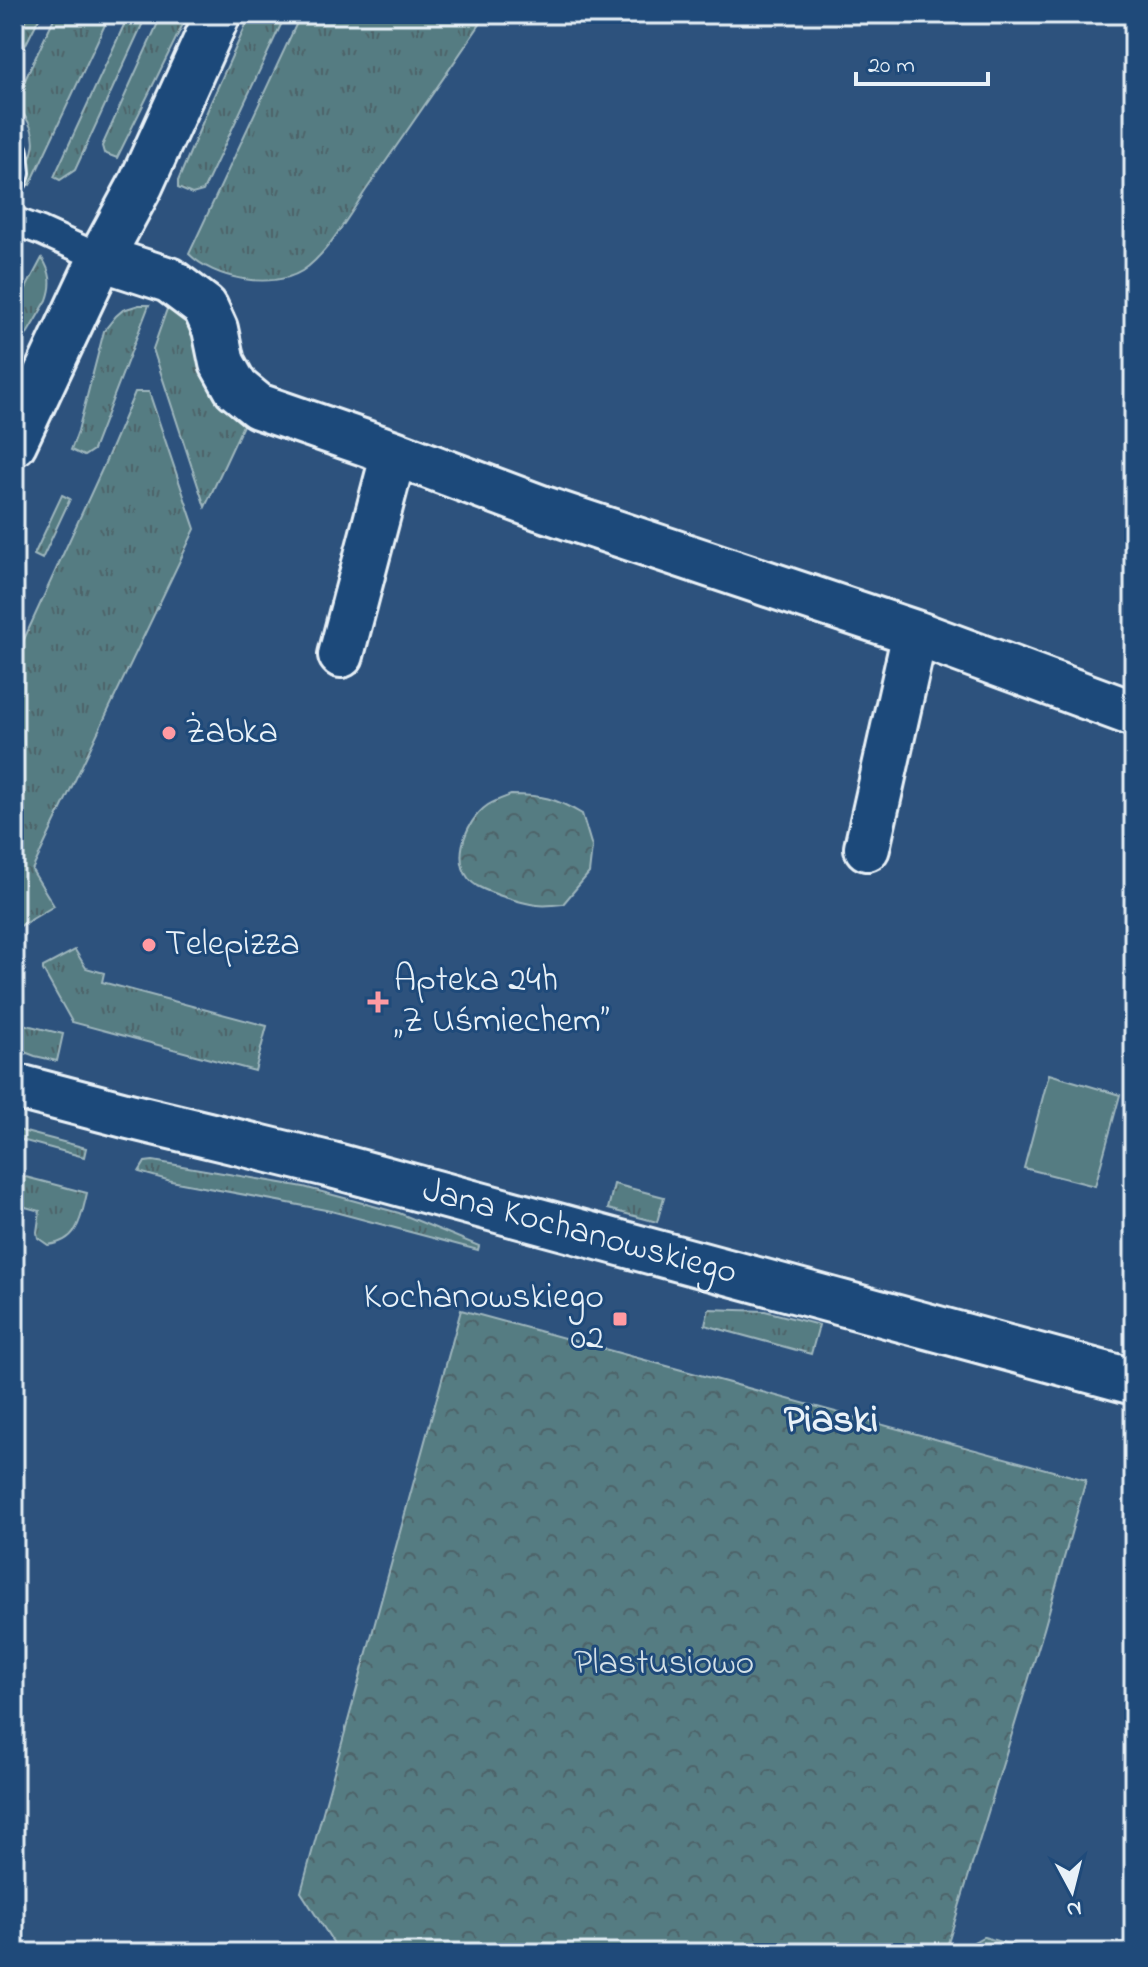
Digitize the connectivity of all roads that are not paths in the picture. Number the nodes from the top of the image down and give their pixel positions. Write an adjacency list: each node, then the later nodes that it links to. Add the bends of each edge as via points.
1 (218, 14): 5 (street, via 141,184)
2 (14, 152): 3 (lane)
3 (14, 179)
4 (14, 221): 5 (lane)
5 (101, 258): 6 (street); 7 (street, via 169,280 205,307 222,363 236,388 258,406)
6 (14, 443)
7 (394, 453): 8 (street); 9 (street)
8 (915, 633): 10 (street); 11 (street)
9 (341, 655)
10 (1134, 714)
11 (867, 848)
12 (18, 1087): 13 (street, Jana Kochanowskiego, via 332,1165)
13 (1134, 1382)

